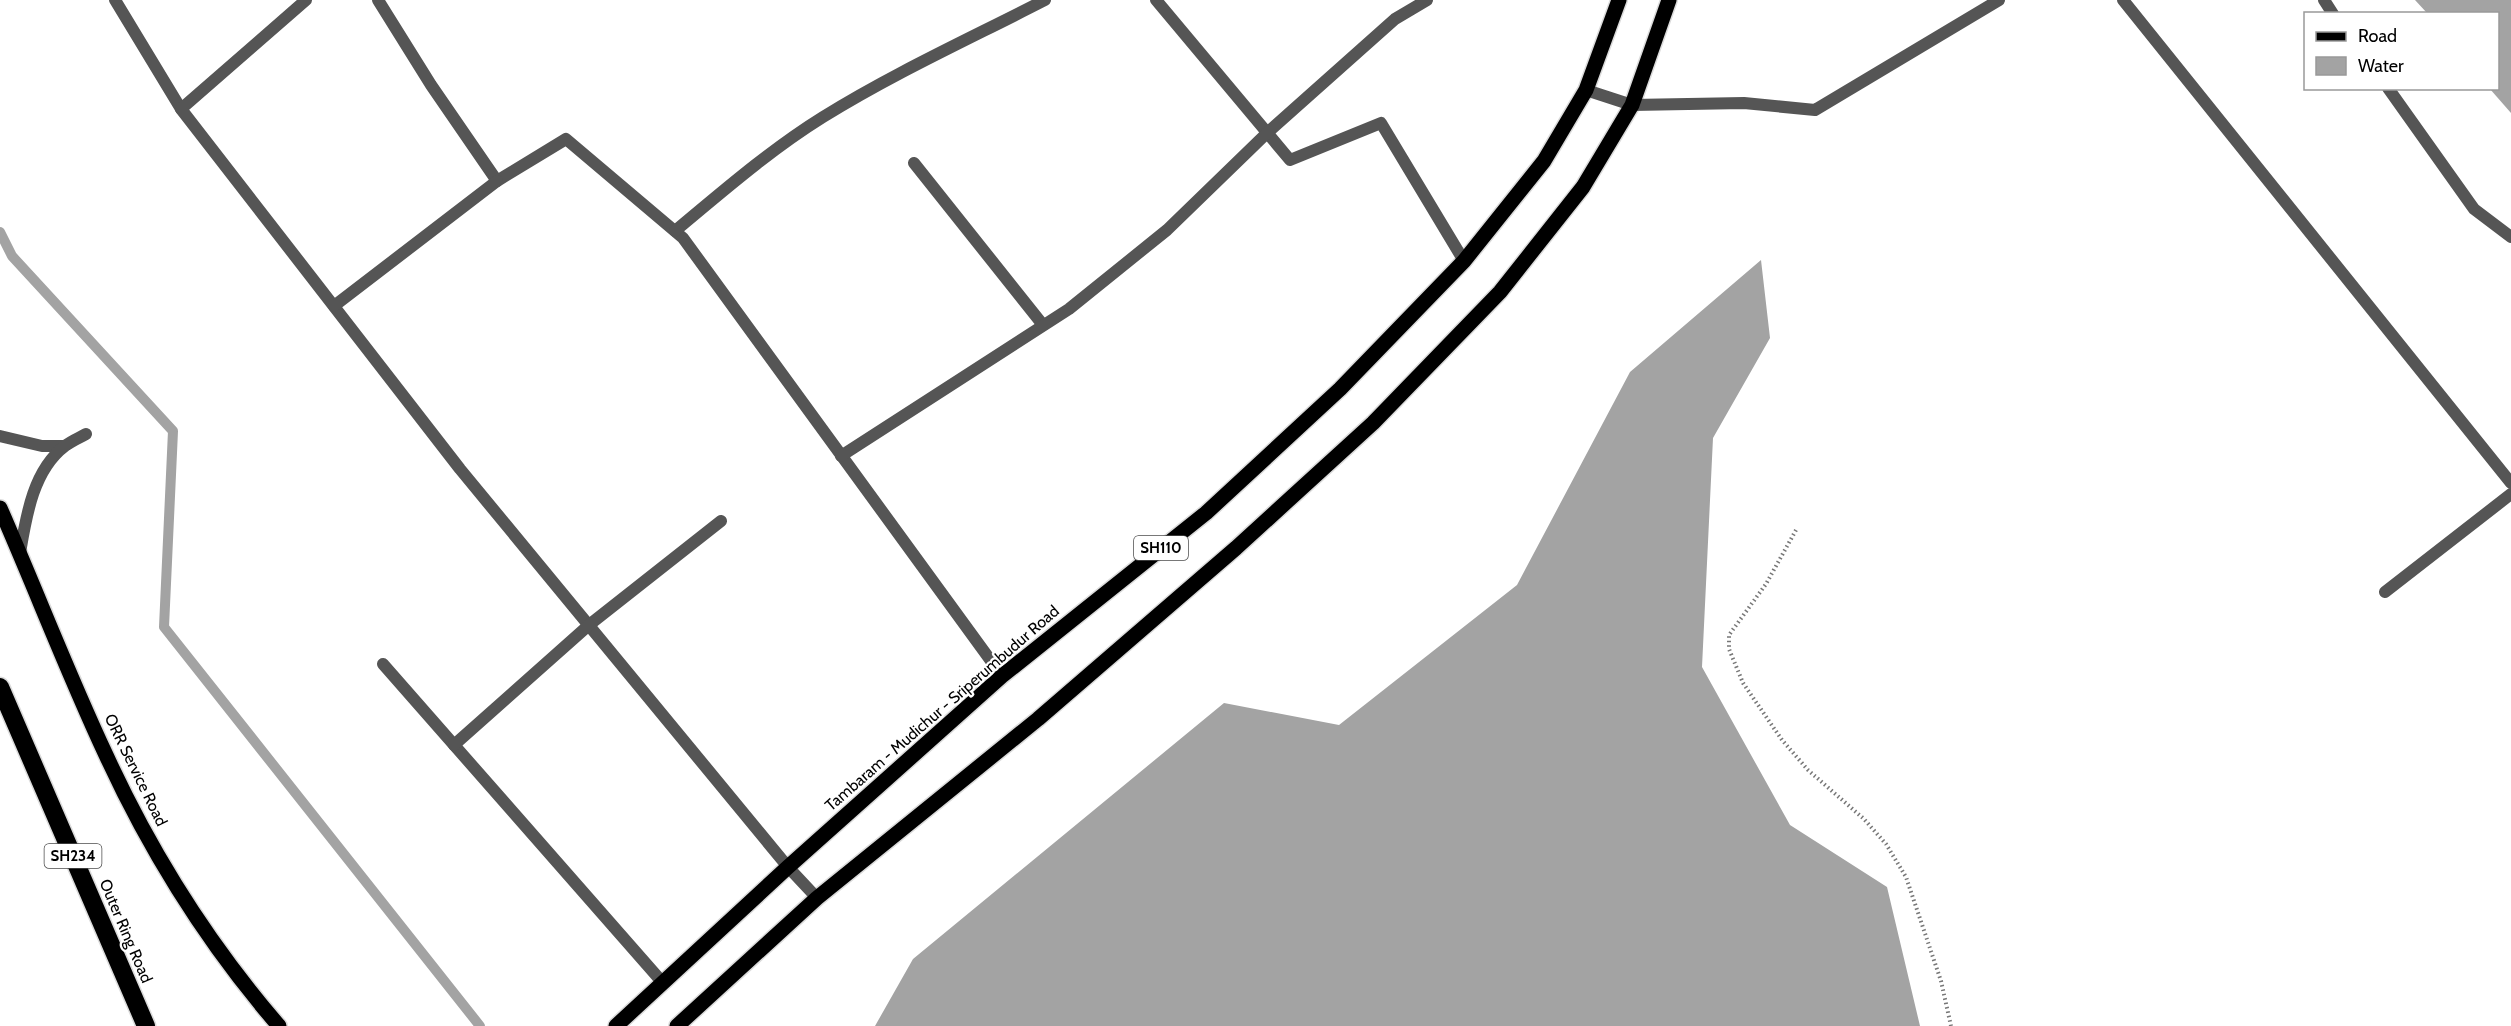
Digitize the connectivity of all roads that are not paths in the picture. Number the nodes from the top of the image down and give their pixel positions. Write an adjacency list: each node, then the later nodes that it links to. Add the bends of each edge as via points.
1 (115, 0): 14 (street)
2 (306, 0): 14 (street)
3 (378, 0): 17 (street, via 430,85)
4 (1045, 0): 18 (street, via 821,118 746,171)
5 (1156, 0): 15 (street)
6 (1427, 0): 15 (street, via 1395,19)
7 (1619, 0): 11 (main road, Tambaram - Mudichur - Sriperumbudur Road / SH110)
8 (1669, 0): 13 (main road, SH110)
9 (1999, 0): 13 (street, via 1815,110 1744,103)
10 (2123, 0): 27 (street)
11 (1586, 90): 13 (street); 20 (main road, Tambaram - Mudichur - Sriperumbudur Road / SH110, via 1544,161)
12 (2389, 90): 19 (street, via 2475,209)
13 (1632, 105): 39 (main road, SH110, via 1583,187 1500,292 1373,423 1038,719)
14 (181, 109): 21 (street)
15 (1267, 133): 20 (street, via 1290,160 1381,123); 22 (street, via 1167,230 1069,309)
16 (914, 163): 22 (street)
17 (497, 181): 18 (street, via 566,139); 21 (street)
18 (675, 231): 26 (street)
19 (2511, 237)
20 (1464, 261): 35 (main road, Tambaram - Mudichur - Sriperumbudur Road / SH110, via 1340,390 1206,513)
21 (334, 306): 33 (street, via 460,469)
22 (1043, 325): 26 (street)
23 (86, 434): 25 (street)
24 (0, 436): 25 (street, via 42,446)
25 (64, 446): 31 (street, via 50,462 35,491)
26 (841, 456): 35 (street)
27 (2511, 483)
28 (2511, 494): 32 (street)
29 (0, 508): 31 (main road, ORR Service Road)
30 (721, 521): 33 (street)
31 (20, 553): 42 (main road, ORR Service Road, via 106,755 144,830 215,947)
32 (2385, 592)
33 (589, 625): 37 (street); 38 (street)
34 (383, 664): 37 (street)
35 (1002, 676): 38 (main road, Tambaram - Mudichur - Sriperumbudur Road / SH110)
36 (0, 687): 41 (highway, Outer Ring Road / SH234)
37 (454, 745): 40 (street)
38 (788, 867): 39 (street); 40 (main road, Tambaram - Mudichur - Sriperumbudur Road / SH110)
39 (817, 898): 44 (main road, SH110)
40 (663, 983): 43 (main road, Tambaram - Mudichur - Sriperumbudur Road / SH110)
41 (146, 1026)
42 (279, 1026)
43 (616, 1026)
44 (677, 1026)

